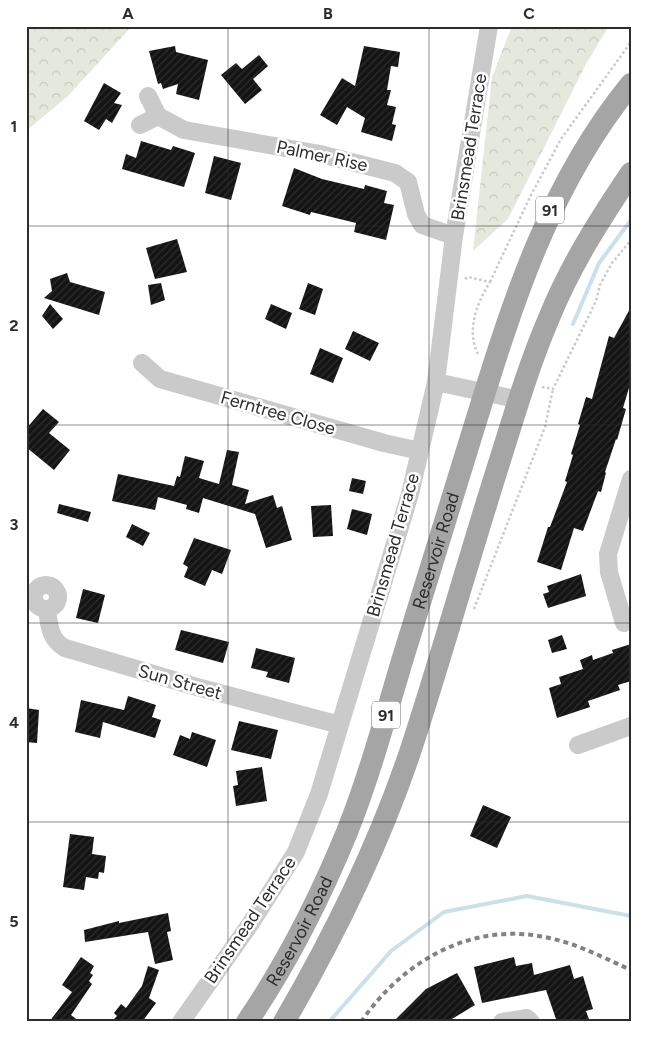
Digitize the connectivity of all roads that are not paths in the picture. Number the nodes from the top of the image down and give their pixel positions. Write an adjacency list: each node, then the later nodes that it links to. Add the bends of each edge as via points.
1 (489, 26): 7 (street, Brinsmead Terrace)
2 (631, 84): 10 (main road, Reservoir Road / 91, via 593,135 548,215 514,301)
3 (148, 96): 4 (street)
4 (158, 116): 5 (street); 7 (street, Palmer Rise, via 184,130 320,154 395,173 408,182 422,225)
5 (140, 125)
6 (631, 173): 11 (main road, Reservoir Road / 91, via 563,286)
7 (454, 236): 9 (street, Brinsmead Terrace)
8 (142, 364): 12 (street, Ferntree Close, via 160,379)
9 (436, 382): 10 (street); 12 (street, Brinsmead Terrace)
10 (485, 392): 11 (street); 21 (main road, Reservoir Road / 91, via 348,830 298,938)
11 (520, 400): 22 (main road, Reservoir Road / 91, via 396,792 343,916)
12 (420, 451): 17 (street, Brinsmead Terrace)
13 (631, 479): 14 (street)
14 (627, 503): 16 (street, via 608,554)
15 (47, 609): 17 (street, Sun Street, via 53,638 65,648)
16 (624, 623)
17 (340, 725): 20 (street, Brinsmead Terrace, via 310,821 296,852 251,923)
18 (631, 726): 19 (street)
19 (578, 745)
20 (181, 1022)
21 (247, 1022)
22 (284, 1022)
23 (502, 1022): 24 (street, via 527,1018)
24 (530, 1022)

